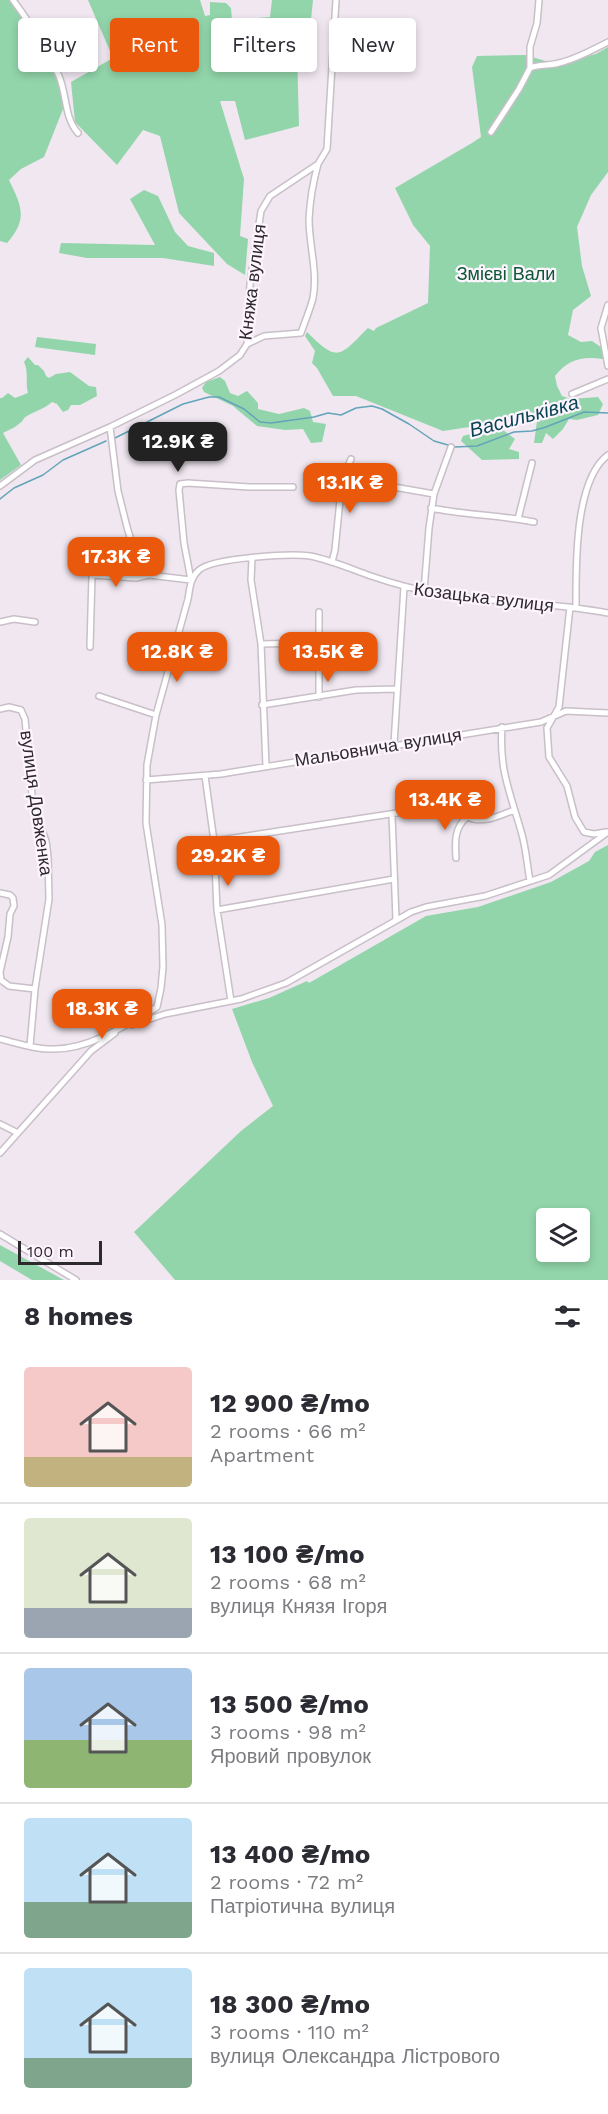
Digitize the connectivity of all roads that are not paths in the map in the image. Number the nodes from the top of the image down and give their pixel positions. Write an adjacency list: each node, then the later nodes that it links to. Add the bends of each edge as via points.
1 (13, 0): 7 (street, via 57,73 70,120)
2 (336, 0): 8 (street, via 327,149)
3 (539, 0): 5 (street)
4 (608, 42): 5 (street, via 576,58)
5 (530, 68): 6 (street)
6 (491, 132)
7 (78, 133)
8 (318, 164): 10 (street, Княжа вулиця, via 270,196 261,211 250,284); 10 (street, via 309,219 313,296 301,333 264,336)
9 (608, 305): 11 (street, via 600,328)
10 (248, 344): 14 (street, Княжа вулиця, via 219,371)
11 (608, 366)
12 (608, 379): 13 (street)
13 (572, 394)
14 (110, 427): 20 (street, Княжа вулиця, via 35,460); 28 (street, via 127,527 139,567)
15 (451, 447): 22 (street)
16 (608, 455): 32 (street, via 600,461 583,506)
17 (351, 459): 27 (street, via 342,480)
18 (532, 463): 24 (street)
19 (371, 483): 22 (street)
20 (0, 486)
21 (293, 487): 29 (street, via 180,484)
22 (434, 494): 23 (street)
23 (431, 508): 24 (street); 31 (street)
24 (518, 519): 25 (street)
25 (534, 522)
26 (252, 558): 27 (street, Козацька вулиця, via 309,556); 29 (street, Козацька вулиця, via 214,563 199,569); 37 (street, via 251,580)
27 (332, 562): 30 (street, Козацька вулиця)
28 (149, 575): 29 (street); 39 (street, via 92,575)
29 (191, 580): 46 (street)
30 (404, 587): 31 (street, Козацька вулиця); 40 (street)
31 (424, 591): 32 (street, Козацька вулиця)
32 (573, 607): 34 (street, Козацька вулиця); 47 (street, via 559,707)
33 (320, 612): 38 (street)
34 (608, 613)
35 (0, 622): 36 (street)
36 (35, 622)
37 (261, 644): 38 (street); 43 (street)
38 (319, 644): 42 (street)
39 (90, 647)
40 (396, 688): 42 (street); 49 (street)
41 (99, 696): 46 (street)
42 (319, 697): 43 (street)
43 (262, 705): 50 (street)
44 (0, 709): 64 (street, вулиця Довженка, via 21,710 25,719 33,806 46,841 49,899)
45 (608, 713): 47 (street, Мальовнича вулиця, via 566,711)
46 (156, 715): 52 (street)
47 (552, 718): 48 (street, Мальовнича вулиця); 56 (street, via 547,728 549,757 567,786 575,818 584,832)
48 (502, 727): 49 (street, Мальовнича вулиця); 53 (street, via 500,752)
49 (394, 744): 50 (street, Мальовнича вулиця)
50 (266, 766): 51 (street, Мальовнича вулиця)
51 (205, 776): 52 (street, Мальовнича вулиця); 57 (street)
52 (147, 780): 66 (street, via 146,823 162,925 163,967)
53 (514, 810): 55 (street, via 490,819); 60 (street)
54 (393, 814): 55 (street, via 449,805); 57 (street); 59 (street)
55 (467, 817): 58 (street, via 456,833)
56 (608, 832): 60 (street, via 549,875)
57 (214, 841): 62 (street)
58 (456, 858)
59 (394, 879): 62 (street); 63 (street)
60 (530, 881): 63 (street, via 485,896 426,907)
61 (0, 893): 64 (street, via 13,898 14,906 1,980 9,986)
62 (217, 910): 65 (street)
63 (396, 919): 65 (street, via 286,983)
64 (35, 989): 71 (street, вулиця Довженка)
65 (231, 1001): 67 (street)
66 (157, 1006): 67 (street, via 158,1014); 68 (street)
67 (165, 1014): 68 (street)
68 (123, 1028): 70 (street); 72 (street)
69 (0, 1039): 71 (street)
70 (87, 1042): 71 (street, via 54,1050); 72 (street, via 93,1047)
71 (30, 1046)
72 (91, 1051): 74 (street)
73 (0, 1124): 74 (street)
74 (18, 1133): 75 (street)
75 (0, 1153)
76 (0, 1234): 77 (street)
77 (76, 1280)

